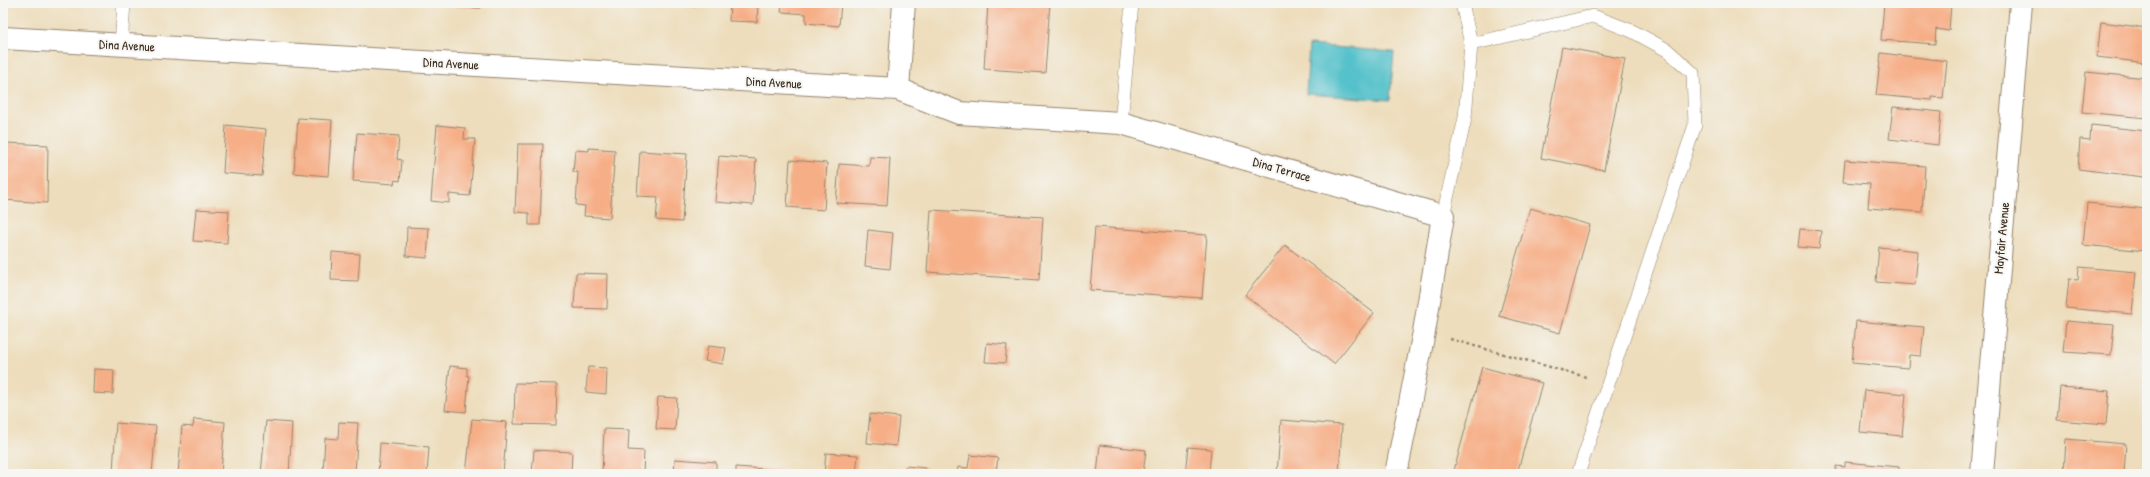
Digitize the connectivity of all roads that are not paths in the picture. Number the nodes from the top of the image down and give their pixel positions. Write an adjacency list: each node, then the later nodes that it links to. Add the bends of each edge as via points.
1 (124, 3): 8 (lane)
2 (904, 3): 9 (street)
3 (1132, 3): 10 (lane)
4 (1462, 3): 7 (lane)
5 (2021, 3): 14 (street, Mayfair Avenue)
6 (3, 38): 8 (street, Dina Avenue)
7 (1471, 44): 11 (lane, via 1465,118); 13 (lane, via 1593,16 1638,34 1667,50 1693,73 1695,125)
8 (121, 45): 9 (street, Dina Avenue)
9 (898, 89): 10 (street, Dina Terrace, via 959,113)
10 (1121, 123): 11 (street, Dina Terrace)
11 (1443, 216): 12 (street, via 1424,332)
12 (1396, 474)
13 (1578, 474)
14 (1982, 474)

